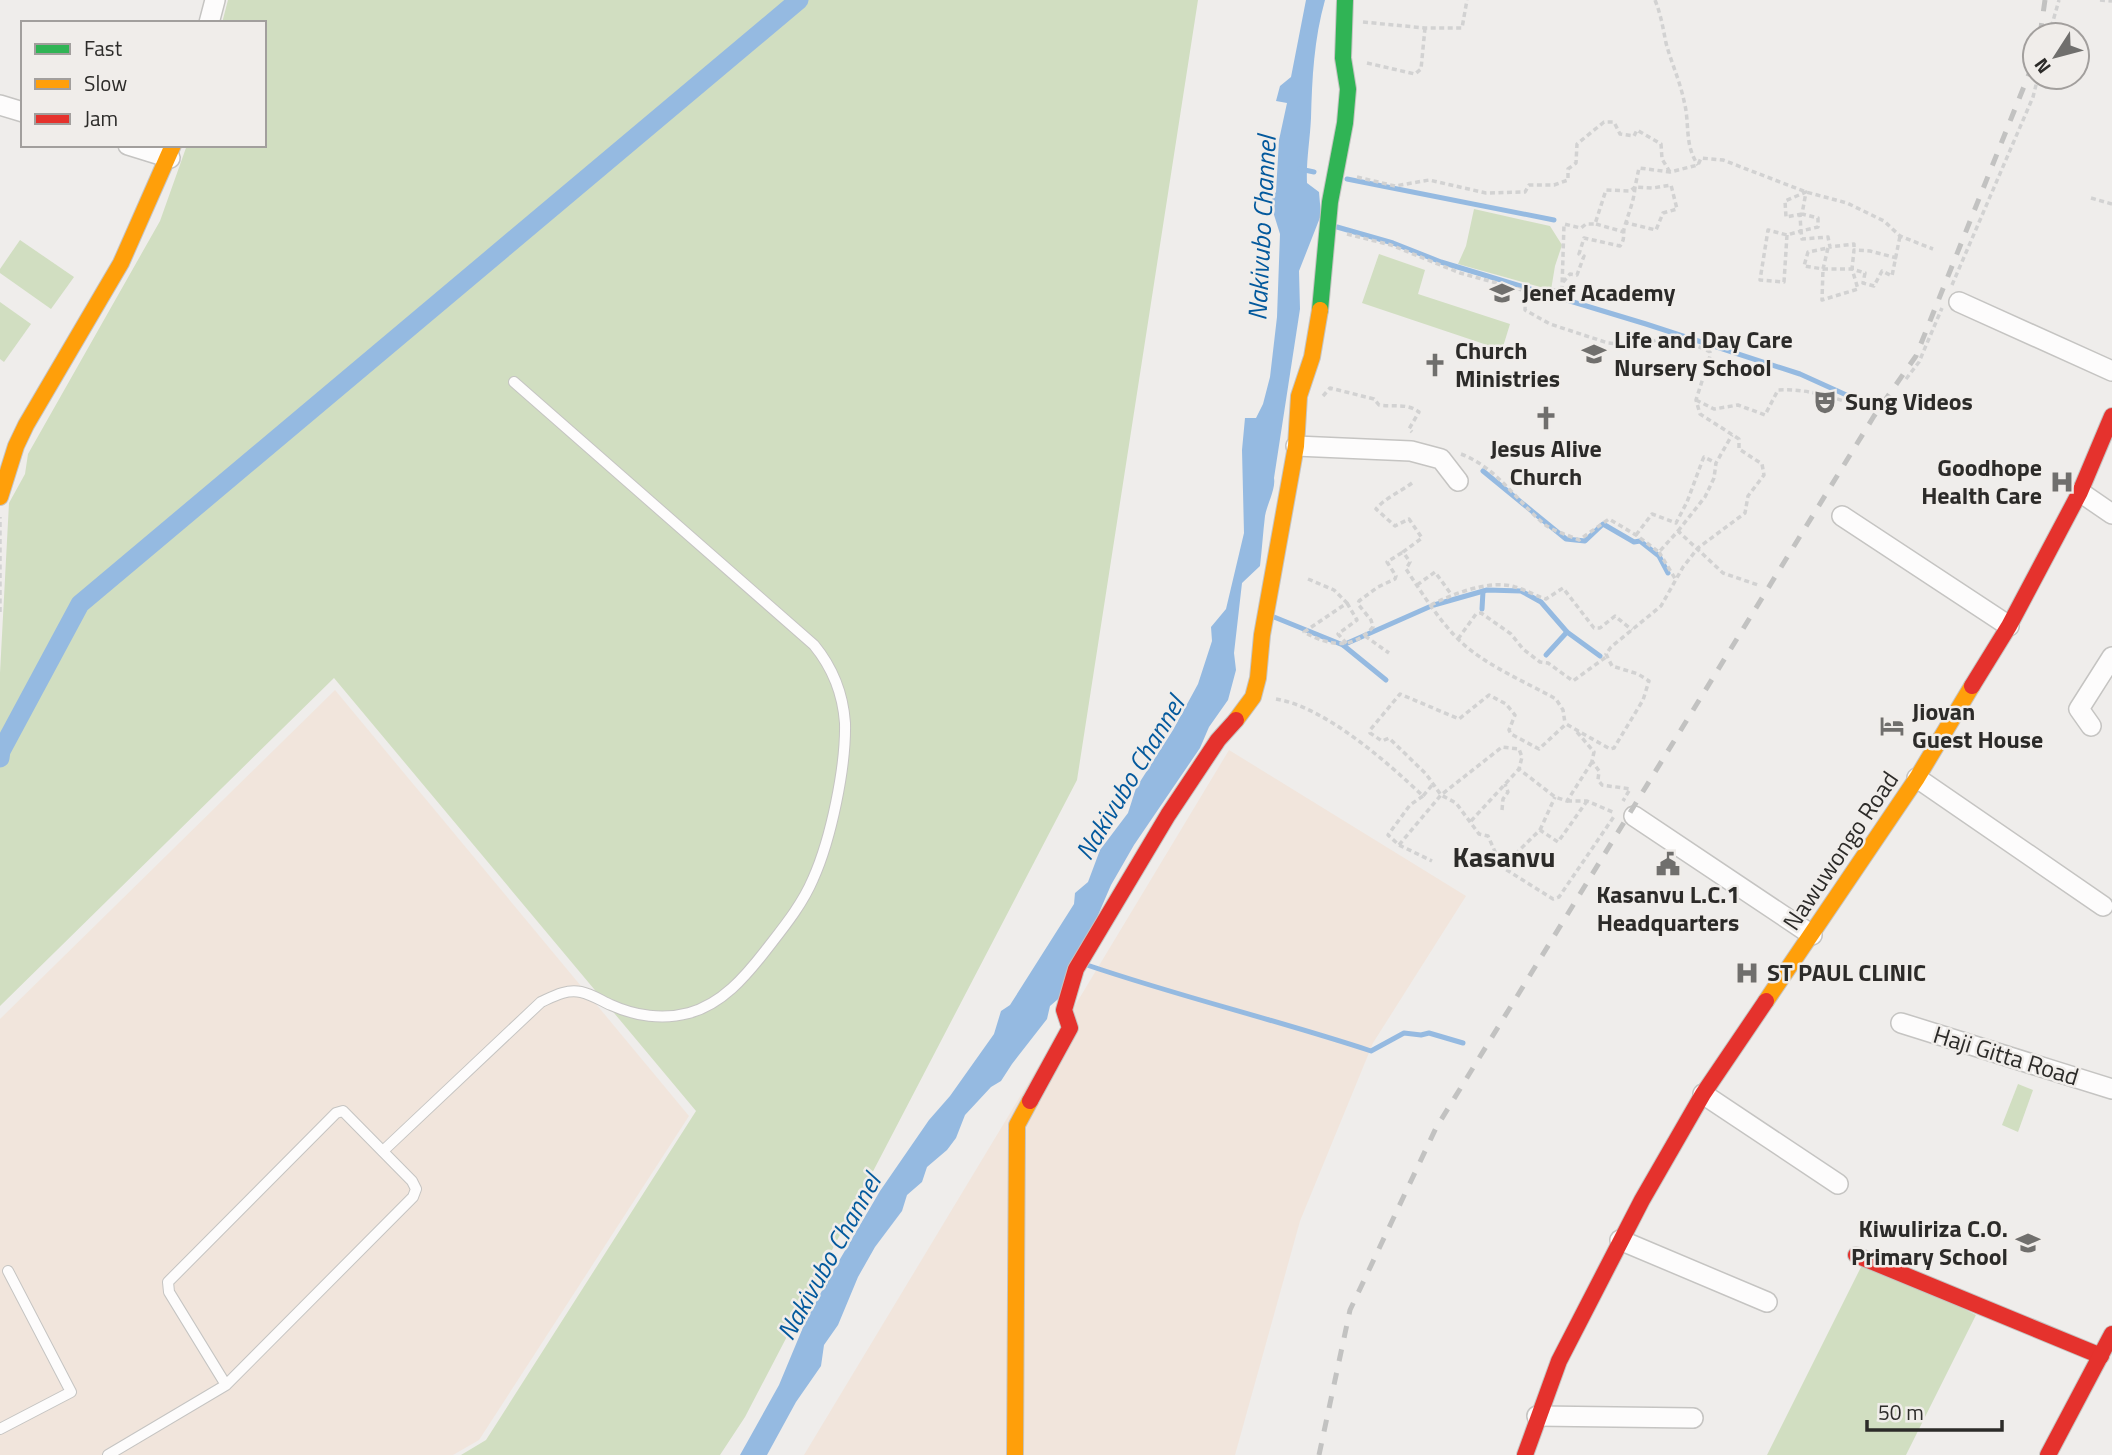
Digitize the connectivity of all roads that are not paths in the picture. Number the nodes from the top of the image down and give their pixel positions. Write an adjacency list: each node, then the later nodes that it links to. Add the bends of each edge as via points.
1 (215, 0): 3 (street)
2 (1345, 0): 12 (street, via 1347,100 1321,307 1298,399)
3 (210, 21)
4 (0, 105): 5 (street)
5 (21, 111)
6 (140, 147): 7 (street)
7 (171, 152): 15 (street, via 121,263 26,425)
8 (1952, 296): 9 (street)
9 (2112, 371)
10 (514, 382): 28 (lane, via 814,645 837,683 845,722 841,765 829,831 813,881 748,973 716,1002 667,1017 628,1013 581,992 561,992 541,1002)
11 (2112, 416): 14 (street, Nawuwongo Road)
12 (1296, 446): 13 (street, via 1411,450 1441,459); 41 (street, via 1253,697 1168,815 1076,969 1064,1010 1070,1028 1017,1125)
13 (1458, 481)
14 (2080, 492): 16 (street); 18 (street, Nawuwongo Road)
15 (0, 497)
16 (2112, 514)
17 (1842, 516): 18 (street)
18 (2009, 626): 21 (street, Nawuwongo Road)
19 (2112, 657): 20 (street, via 2079,709)
20 (2091, 726)
21 (1917, 778): 23 (street); 24 (street, Nawuwongo Road)
22 (1628, 809): 24 (street)
23 (2103, 906)
24 (1812, 935): 27 (street, Nawuwongo Road)
25 (1901, 1023): 26 (street, Haji Gitta Road)
26 (2112, 1089)
27 (1703, 1094): 29 (street); 30 (street, Nawuwongo Road)
28 (383, 1151): 36 (lane, via 412,1181 414,1197); 36 (lane, via 343,1111 337,1113 168,1282 169,1292)
29 (1838, 1184)
30 (1620, 1240): 33 (street); 37 (street, Nawuwongo Road, via 1559,1361)
31 (1856, 1255): 35 (street)
32 (8, 1271): 39 (lane, via 71,1392)
33 (1766, 1302)
34 (2112, 1334): 35 (street)
35 (2101, 1356): 43 (street)
36 (226, 1385): 40 (lane)
37 (1537, 1416): 38 (street); 42 (street, Nawuwongo Road)
38 (1693, 1418)
39 (0, 1429)
40 (108, 1455)
41 (1016, 1455)
42 (1525, 1455)
43 (2048, 1455)

